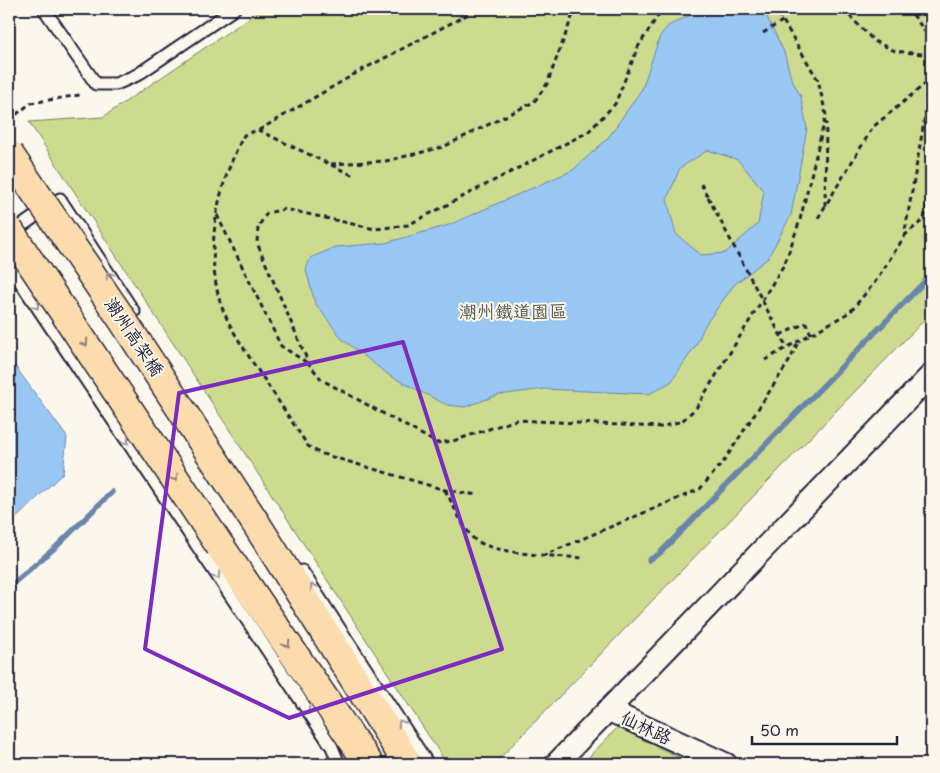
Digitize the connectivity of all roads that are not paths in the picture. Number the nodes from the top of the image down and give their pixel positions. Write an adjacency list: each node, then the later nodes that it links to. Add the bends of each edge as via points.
1 (44, 9): 2 (lane, via 96,84 116,84 137,75)
2 (234, 9)
3 (9, 154): 13 (main road, 潮州高架橋, bridge, via 255,522)
4 (9, 230): 12 (main road, one-way to 12, bridge)
5 (9, 234): 7 (lane, one-way to 5, via 60,199)
6 (9, 265): 11 (lane, one-way to 11, via 332,747)
7 (141, 324)
8 (931, 376): 10 (street)
9 (298, 565): 14 (lane, one-way to 9)
10 (608, 710): 15 (street, 仙林路); 16 (street, 仙林路)
11 (339, 764)
12 (369, 764)
13 (408, 764)
14 (428, 764)
15 (556, 764)
16 (726, 764)

